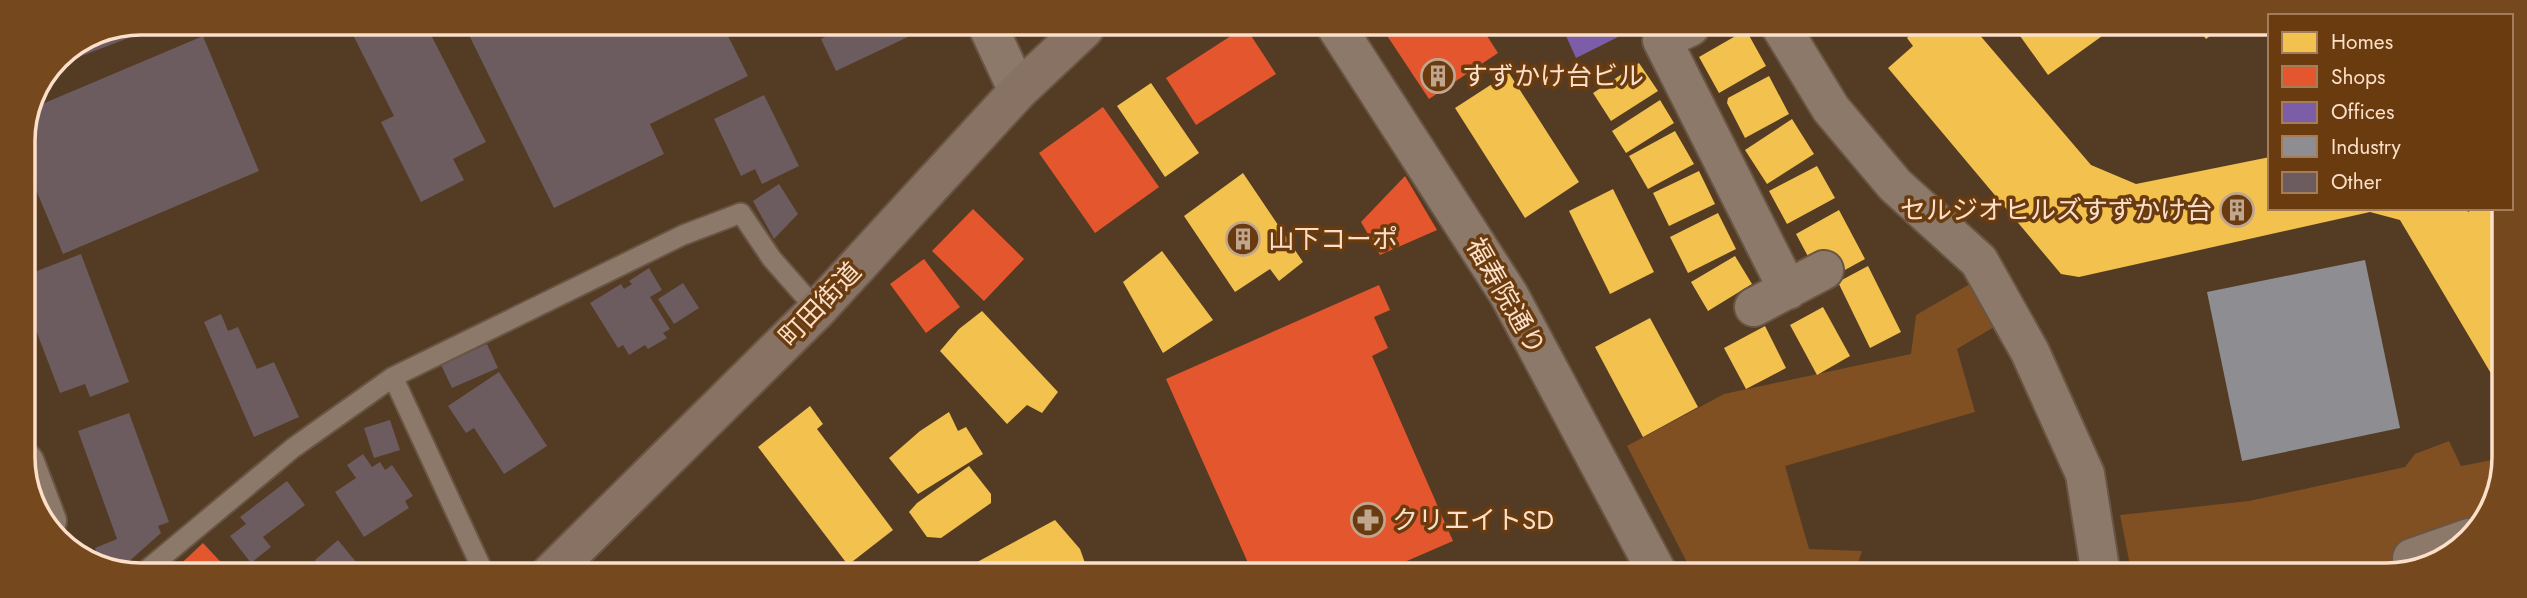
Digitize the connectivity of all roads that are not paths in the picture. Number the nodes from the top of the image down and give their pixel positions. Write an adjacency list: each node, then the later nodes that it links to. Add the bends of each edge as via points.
1 (992, 35): 6 (street)
2 (1078, 35): 6 (main road, 町田街道)
3 (1342, 35): 17 (street, 福寿院通り, via 1509,295)
4 (1673, 35): 8 (street, via 1662,40)
5 (1787, 35): 18 (street, via 1830,109 1895,185 1979,261 2030,352 2085,474)
6 (1018, 91): 10 (main road, 町田街道)
7 (1824, 270): 8 (street)
8 (1788, 290): 9 (street)
9 (1754, 307)
10 (817, 310): 11 (lane, via 772,259 741,213 683,234); 16 (main road, 町田街道)
11 (393, 377): 14 (lane, via 293,448); 15 (lane)
12 (2440, 548): 13 (street)
13 (2412, 559)
14 (155, 563)
15 (479, 563)
16 (561, 563)
17 (1652, 563)
18 (2099, 563)

